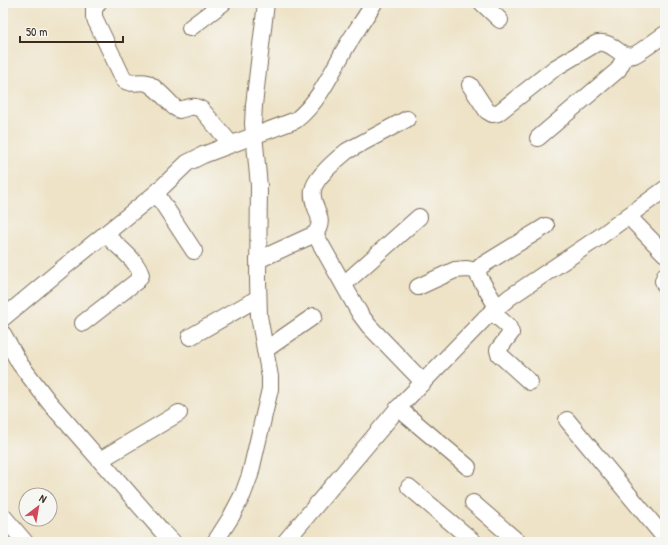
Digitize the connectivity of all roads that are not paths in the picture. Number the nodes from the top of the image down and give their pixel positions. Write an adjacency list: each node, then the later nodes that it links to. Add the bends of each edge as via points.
1 (98, 3): 14 (street, via 94,9 94,17 124,80 131,83 147,83 179,110 197,106)
2 (223, 3): 7 (street)
3 (266, 3): 12 (street, via 254,105)
4 (374, 3): 12 (street, via 319,95 303,114 296,120)
5 (482, 3): 6 (street)
6 (500, 20)
7 (190, 28)
8 (665, 34): 9 (street, via 634,55)
9 (626, 55): 10 (street, via 608,43 597,43 555,68 498,113 492,114 487,111); 13 (street, via 618,70)
10 (470, 85)
11 (407, 119): 21 (street, via 347,151 316,183 313,199 321,223)
12 (254, 135): 14 (street); 24 (street, via 259,193)
13 (538, 138)
14 (231, 144): 16 (street, via 194,158)
15 (665, 189): 18 (street)
16 (156, 193): 20 (street); 22 (street)
17 (419, 216): 27 (street)
18 (628, 216): 23 (street); 31 (street)
19 (546, 226): 25 (street, via 481,266)
20 (105, 234): 33 (street); 34 (street, via 134,263 140,275 137,281)
21 (315, 234): 24 (street); 27 (street)
22 (194, 251)
23 (665, 254)
24 (258, 260): 30 (street)
25 (478, 271): 29 (street, via 455,270); 31 (street)
26 (665, 276): 28 (street)
27 (344, 284): 38 (street, via 369,326)
28 (665, 286)
29 (418, 287)
30 (258, 298): 36 (street); 37 (street)
31 (495, 309): 38 (street); 39 (street, via 512,333 500,346 499,354)
32 (314, 316): 37 (street)
33 (3, 318)
34 (83, 323)
35 (3, 334): 43 (street, via 33,382)
36 (190, 337)
37 (265, 350): 51 (street, via 270,389 250,475 231,517)
38 (423, 382): 40 (street)
39 (530, 382)
40 (398, 408): 44 (street); 52 (street)
41 (179, 413): 43 (street)
42 (567, 420): 48 (street)
43 (100, 460): 50 (street)
44 (468, 467)
45 (409, 487): 53 (street)
46 (473, 503): 54 (street)
47 (3, 516): 49 (street)
48 (660, 538)
49 (25, 542)
50 (173, 542)
51 (215, 542)
52 (285, 542)
53 (474, 542)
54 (518, 542)

